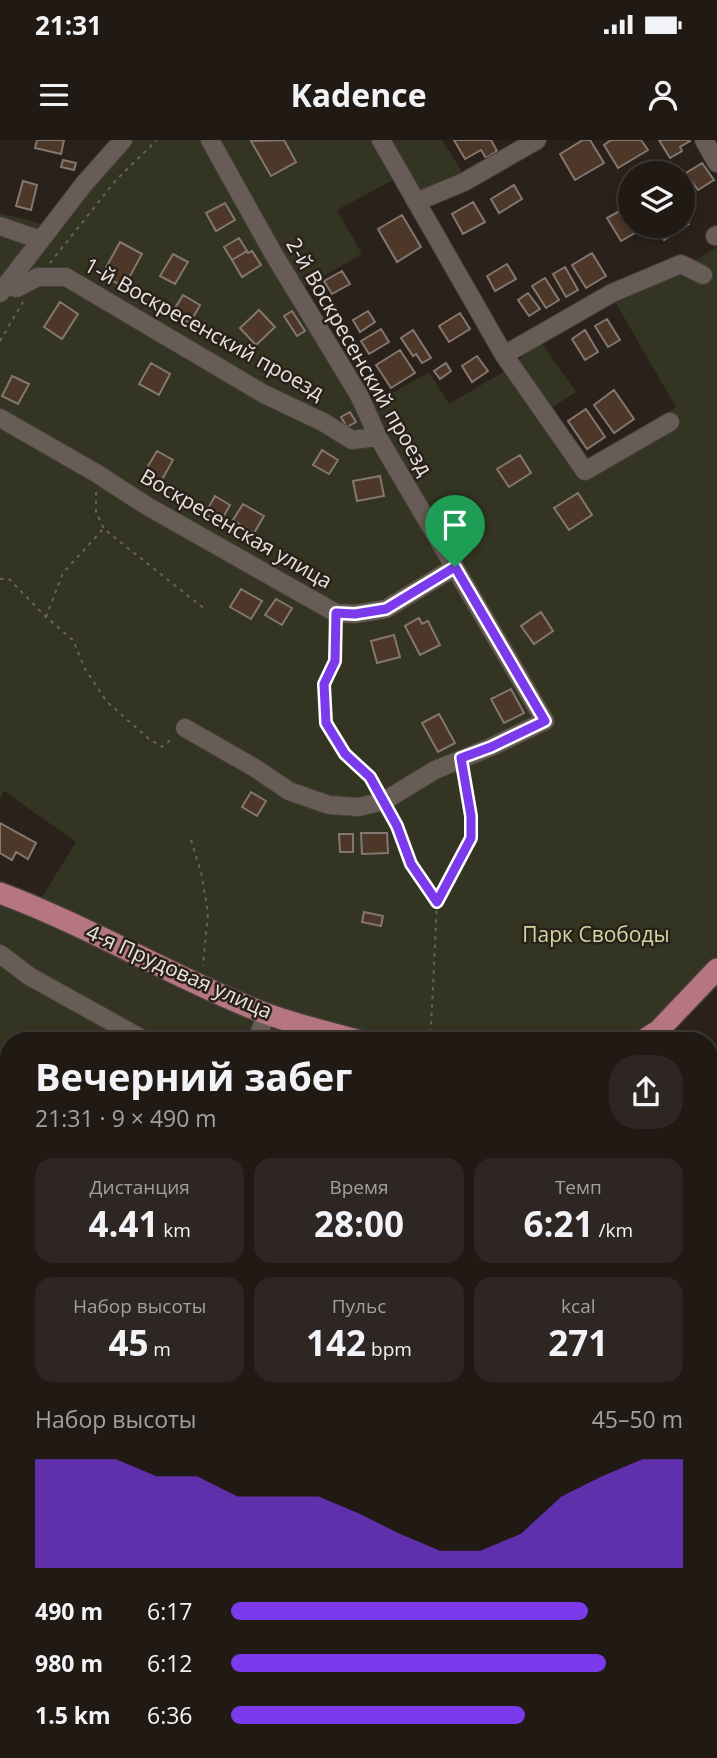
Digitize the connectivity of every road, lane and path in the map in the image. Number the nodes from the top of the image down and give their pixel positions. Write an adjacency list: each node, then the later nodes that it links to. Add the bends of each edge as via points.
1 (123, 140): 10 (street)
2 (157, 140): 12 (path, via 116,180)
3 (210, 140): 18 (street, 2-й Воскресенский проезд, via 359,395)
4 (381, 140): 8 (street)
5 (537, 140): 8 (street, via 464,182)
6 (704, 140): 7 (street)
7 (717, 163)
8 (416, 202): 15 (street)
9 (0, 226): 10 (street)
10 (40, 240): 13 (street)
11 (702, 275): 15 (street, via 681,264 612,293)
12 (38, 278): 13 (street, 1-й Воскресенский проезд, via 18,288); 14 (path); 18 (street, 1-й Воскресенский проезд, via 66,277 264,394 352,440)
13 (3, 289)
14 (0, 341)
15 (504, 355): 17 (street, via 585,471)
16 (0, 418): 19 (street, Воскресенская улица)
17 (670, 422)
18 (378, 437): 21 (street, 2-й Воскресенский проезд)
19 (96, 473): 20 (path, via 96,512); 24 (street, Воскресенская улица)
20 (104, 529): 23 (path); 25 (path, via 63,573)
21 (455, 567): 24 (street, Воскресенская улица, via 386,609); 27 (street, 2-й Воскресенский проезд, via 545,721)
22 (0, 579): 25 (path, via 9,579)
23 (206, 610)
24 (336, 613): 28 (path, via 335,661 324,684 326,723)
25 (46, 617): 26 (path, via 73,640 85,670 107,702 148,738 162,747)
26 (185, 728): 28 (street, 2-й Воскресенский проезд, via 289,791 329,806 359,807)
27 (461, 758): 28 (street, 2-й Воскресенский проезд); 31 (path, via 471,838)
28 (384, 801): 31 (path, via 411,864)
29 (191, 840): 34 (path, via 208,913)
30 (0, 893): 34 (main road, 4-я Прудовая улица)
31 (437, 902): 39 (path)
32 (0, 954): 36 (street, via 29,976)
33 (717, 969): 40 (main road)
34 (201, 985): 35 (main road, 4-я Прудовая улица)
35 (265, 1013): 37 (street); 38 (main road, 4-я Прудовая улица)
36 (130, 1032)
37 (260, 1032)
38 (330, 1032)
39 (430, 1032)
40 (656, 1032)

